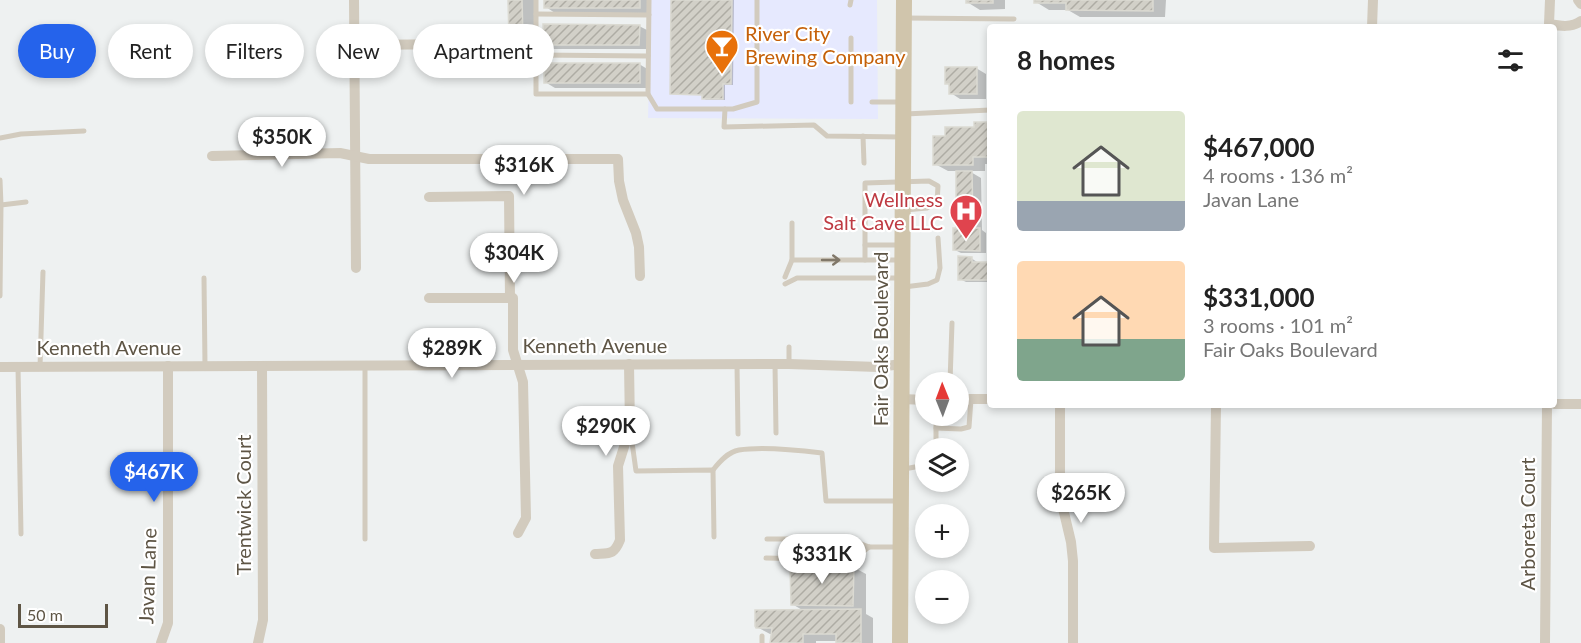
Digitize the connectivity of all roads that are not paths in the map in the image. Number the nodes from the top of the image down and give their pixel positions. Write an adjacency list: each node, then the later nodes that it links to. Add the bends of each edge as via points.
1 (354, 0): 15 (street)
2 (536, 0): 10 (lane)
3 (649, 0): 11 (lane)
4 (757, 0): 29 (lane, via 757,102)
5 (904, 0): 12 (main road, Fair Oaks Boulevard)
6 (1373, 0): 17 (street)
7 (1550, 0): 18 (street)
8 (1578, 0): 9 (street)
9 (1581, 4)
10 (536, 14): 11 (lane); 16 (lane)
11 (649, 15): 22 (lane)
12 (904, 18): 13 (lane); 28 (main road, Fair Oaks Boulevard)
13 (1014, 19)
14 (1581, 21): 19 (street)
15 (354, 24)
16 (536, 24)
17 (1372, 24)
18 (1550, 24)
19 (1557, 25)
20 (851, 38): 26 (lane)
21 (554, 55): 22 (lane)
22 (648, 56): 25 (lane)
23 (354, 78): 36 (street)
24 (536, 78): 25 (lane, via 536,94)
25 (648, 94): 29 (lane, via 657,109)
26 (850, 102)
27 (872, 102): 28 (lane)
28 (903, 108): 30 (lane); 33 (main road, Fair Oaks Boulevard)
29 (725, 109): 32 (lane, via 724,127 814,125 827,136)
30 (987, 110)
31 (84, 130): 34 (lane)
32 (863, 136): 33 (lane); 37 (lane)
33 (903, 137): 39 (main road, Fair Oaks Boulevard)
34 (0, 138)
35 (212, 156): 36 (street)
36 (355, 156): 50 (street); 52 (street, via 618,159 623,200 636,233)
37 (864, 163)
38 (0, 180): 42 (lane)
39 (903, 183): 43 (main road, Fair Oaks Boulevard); 43 (lane, via 929,181 938,186 939,196 933,207); 46 (lane, via 865,183)
40 (429, 197): 57 (street, via 509,196)
41 (26, 202): 42 (lane)
42 (1, 205): 55 (lane)
43 (903, 211): 47 (main road, Fair Oaks Boulevard)
44 (792, 223): 48 (lane)
45 (938, 238): 54 (lane, via 937,280 928,285)
46 (865, 244): 47 (lane); 49 (lane)
47 (903, 253): 49 (lane); 54 (main road, Fair Oaks Boulevard)
48 (792, 260): 49 (lane, one-way to 49); 54 (lane, via 785,281 796,278)
49 (865, 260)
50 (356, 268)
51 (42, 272): 72 (lane)
52 (640, 276)
53 (204, 278): 68 (lane)
54 (902, 282): 64 (main road, Fair Oaks Boulevard)
55 (0, 296)
56 (429, 298): 57 (street)
57 (510, 298): 66 (street, via 513,350)
58 (952, 323): 73 (lane)
59 (789, 347): 63 (lane)
60 (629, 364): 61 (street, Kenneth Avenue); 66 (street, Kenneth Avenue); 83 (street)
61 (737, 364): 62 (street, Kenneth Avenue); 86 (lane)
62 (775, 364): 63 (street, Kenneth Avenue); 85 (lane)
63 (789, 364): 64 (street, Kenneth Avenue)
64 (902, 364): 74 (main road, Fair Oaks Boulevard)
65 (365, 365): 66 (street, Kenneth Avenue); 69 (street, Kenneth Avenue); 95 (lane)
66 (518, 365): 92 (street, via 523,382 526,518)
67 (168, 366): 68 (street, Kenneth Avenue); 72 (street, Kenneth Avenue); 105 (street, Javan Lane, via 168,623)
68 (205, 366): 69 (street, Kenneth Avenue)
69 (262, 366): 106 (street, Trentwick Court, via 263,620)
70 (0, 367): 71 (street, Kenneth Avenue)
71 (18, 367): 72 (street, Kenneth Avenue); 93 (lane)
72 (40, 367)
73 (950, 372)
74 (902, 399): 77 (street); 89 (main road, Fair Oaks Boulevard)
75 (971, 399): 76 (street); 84 (lane, via 969,427)
76 (987, 399)
77 (915, 400)
78 (1557, 404): 79 (street)
79 (1581, 404)
80 (1060, 408): 109 (street, via 1060,484 1073,561)
81 (1216, 408): 97 (street, via 1214,548)
82 (1547, 408): 110 (street, Arboreta Court)
83 (630, 428): 90 (lane, via 636,471); 100 (street, via 618,466 620,540 612,553)
84 (936, 429): 87 (lane)
85 (776, 432)
86 (738, 434)
87 (936, 438)
88 (915, 467): 89 (lane)
89 (902, 469): 91 (main road, Fair Oaks Boulevard)
90 (713, 470): 91 (lane, via 721,459 738,450 822,453 826,501); 94 (lane)
91 (901, 501): 99 (main road, Fair Oaks Boulevard)
92 (518, 533)
93 (21, 534)
94 (714, 537)
95 (365, 539)
96 (767, 539): 98 (lane, via 849,539)
97 (1310, 546)
98 (869, 547): 99 (lane); 101 (lane, via 852,560)
99 (900, 547): 108 (main road, Fair Oaks Boulevard)
100 (595, 554)
101 (766, 558)
102 (0, 629): 104 (street)
103 (762, 636): 107 (lane)
104 (0, 643)
105 (161, 643)
106 (258, 643)
107 (762, 643)
108 (900, 643)
109 (1073, 643)
110 (1545, 643)

